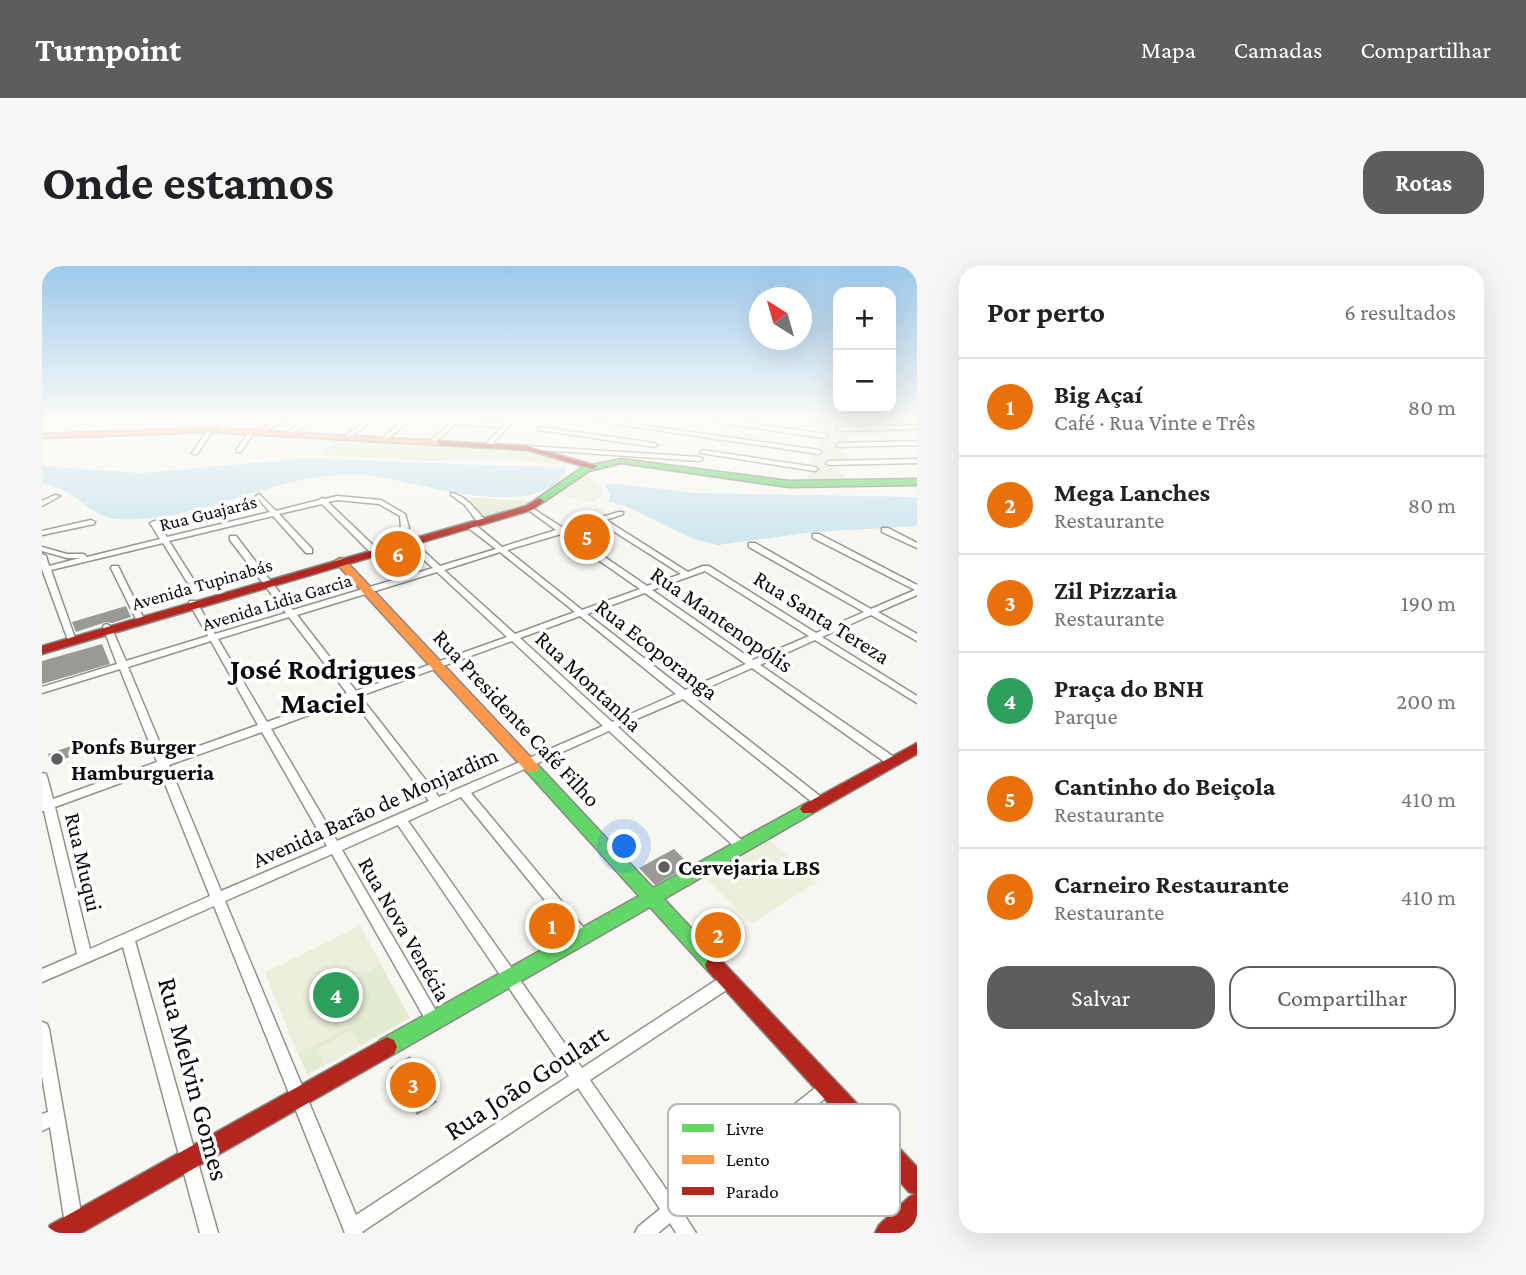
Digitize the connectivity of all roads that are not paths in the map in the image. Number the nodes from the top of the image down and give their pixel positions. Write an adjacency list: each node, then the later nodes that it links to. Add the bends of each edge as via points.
1 (582, 463): 5 (main road)
2 (614, 463): 5 (main road, Avenida Tupinabás)
3 (711, 463): 7 (main road, Avenida Tupinabás, via 789,484)
4 (739, 463): 6 (street)
5 (593, 466): 13 (main road, Avenida Tupinabás)
6 (815, 469)
7 (917, 482)
8 (453, 494): 19 (street, Rua Ecoporanga, via 467,505)
9 (57, 496): 12 (street)
10 (260, 496): 14 (street)
11 (322, 500): 14 (street, Rua Guajarás); 32 (street); 32 (street, Rua Guajarás, via 368,499 403,515 405,528)
12 (42, 503)
13 (528, 508): 19 (main road, Avenida Tupinabás); 21 (street, Rua Mantenopólis)
14 (274, 512): 25 (street, Rua Guajarás); 31 (street)
15 (621, 513): 16 (street, Avenida Lidia Garcia)
16 (601, 520): 21 (street, Avenida Lidia Garcia); 38 (street)
17 (91, 522): 22 (street)
18 (154, 523): 25 (street)
19 (476, 524): 26 (main road, Avenida Tupinabás); 30 (street, Rua Ecoporanga)
20 (884, 530): 28 (street)
21 (562, 532): 30 (street, Avenida Lidia Garcia); 42 (street, Rua Mantenopólis)
22 (42, 533)
23 (816, 536): 43 (street)
24 (233, 538): 41 (street)
25 (165, 540): 33 (street, Rua Guajarás); 40 (street)
26 (410, 543): 32 (main road, Avenida Tupinabás); 37 (street, Rua Montanha)
27 (752, 545): 46 (street)
28 (917, 546)
29 (42, 549): 33 (street, Rua Guajarás, via 67,556)
30 (502, 550): 37 (street, Avenida Lidia Garcia); 47 (street, Rua Ecoporanga)
31 (309, 551)
32 (378, 552): 35 (main road, Avenida Tupinabás)
33 (102, 555): 39 (street, Rua Guajarás)
34 (42, 556): 39 (street)
35 (342, 562): 41 (main road, Avenida Tupinabás); 44 (main road, Rua Presidente Café Filho)
36 (115, 568): 49 (street)
37 (439, 569): 44 (street, Avenida Lidia Garcia); 53 (street, Rua Montanha)
38 (687, 575): 42 (street); 51 (street, Rua Santa Tereza, via 706,568)
39 (46, 576): 55 (street)
40 (191, 582)
41 (268, 583): 45 (main road, Avenida Tupinabás); 48 (street)
42 (645, 590): 47 (street); 57 (street, Rua Mantenopólis)
43 (917, 590): 46 (street, Avenida Barão de Monjardim)
44 (368, 591): 48 (street, Avenida Lidia Garcia); 58 (main road, Rua Presidente Café Filho)
45 (194, 604): 49 (main road, Avenida Tupinabás); 52 (street, Rua Nova Venécia)
46 (871, 612): 51 (street, Avenida Barão de Monjardim); 54 (street)
47 (581, 613): 53 (street); 61 (street, Rua Ecoporanga)
48 (292, 614): 52 (street, Avenida Lidia Garcia); 62 (street)
49 (140, 620): 50 (main road, Avenida Tupinabás)
50 (107, 629): 55 (main road, Avenida Tupinabás); 59 (street)
51 (816, 636): 57 (street, Avenida Barão de Monjardim); 63 (street, Rua Santa Tereza)
52 (214, 638): 59 (street, Avenida Lidia Garcia); 64 (street, Rua Nova Venécia)
53 (513, 638): 58 (street); 65 (street, Rua Montanha)
54 (917, 638)
55 (71, 639): 56 (main road, Avenida Tupinabás)
56 (42, 647)
57 (753, 664): 61 (street, Avenida Barão de Monjardim); 67 (street, Rua Mantenopólis)
58 (437, 665): 62 (street); 68 (main road, Rua Presidente Café Filho)
59 (122, 666): 60 (street, Avenida Lidia Garcia); 69 (street)
60 (42, 691)
61 (684, 694): 65 (street, Avenida Barão de Monjardim); 73 (street, Rua Ecoporanga)
62 (354, 695): 64 (street); 72 (street)
63 (917, 700)
64 (265, 727): 69 (street); 77 (street, Rua Nova Venécia)
65 (610, 727): 68 (street, Avenida Barão de Monjardim); 76 (street, Rua Montanha)
66 (917, 748): 67 (main road)
67 (893, 762): 73 (main road)
68 (527, 763): 71 (street, Avenida Barão de Monjardim); 78 (main road, Rua Presidente Café Filho)
69 (162, 764): 74 (street); 79 (street)
70 (42, 776): 74 (street, Rua Muqui)
71 (463, 791): 72 (street, Avenida Barão de Monjardim); 80 (street)
72 (437, 803): 75 (street, Avenida Barão de Monjardim)
73 (821, 803): 76 (main road)
74 (45, 806): 82 (street, Rua Muqui)
75 (400, 819): 77 (street, Avenida Barão de Monjardim); 84 (street)
76 (742, 847): 78 (main road)
77 (334, 848): 79 (street, Avenida Barão de Monjardim); 86 (street, Rua Nova Venécia)
78 (653, 897): 80 (main road); 85 (main road, Rua Presidente Café Filho)
79 (217, 900): 81 (street, Avenida Barão de Monjardim); 90 (street)
80 (583, 937): 84 (main road)
81 (128, 939): 82 (street, Avenida Barão de Monjardim); 94 (street, Rua Melvin Gomes)
82 (85, 957): 83 (street, Avenida Barão de Monjardim)
83 (42, 976)
84 (508, 979): 86 (main road); 88 (street)
85 (729, 980): 88 (street, Rua João Goulart); 89 (main road, Rua Presidente Café Filho)
86 (434, 1021): 90 (main road)
87 (42, 1034): 93 (street)
88 (578, 1079): 98 (street); 102 (street, Rua João Goulart)
89 (828, 1087): 91 (street); 92 (main road, Rua Presidente Café Filho)
90 (298, 1098): 94 (main road); 102 (street)
91 (807, 1104)
92 (844, 1104)
93 (49, 1120): 101 (street)
94 (189, 1159): 101 (main road); 104 (street, Rua Melvin Gomes)
95 (900, 1165): 96 (main road, Rua Presidente Café Filho)
96 (917, 1184)
97 (917, 1205): 107 (main road)
98 (668, 1208)
99 (668, 1214): 105 (street)
100 (674, 1216): 106 (street)
101 (74, 1224): 103 (main road)
102 (353, 1231)
103 (58, 1233)
104 (209, 1233)
105 (644, 1233)
106 (687, 1233)
107 (887, 1233)

